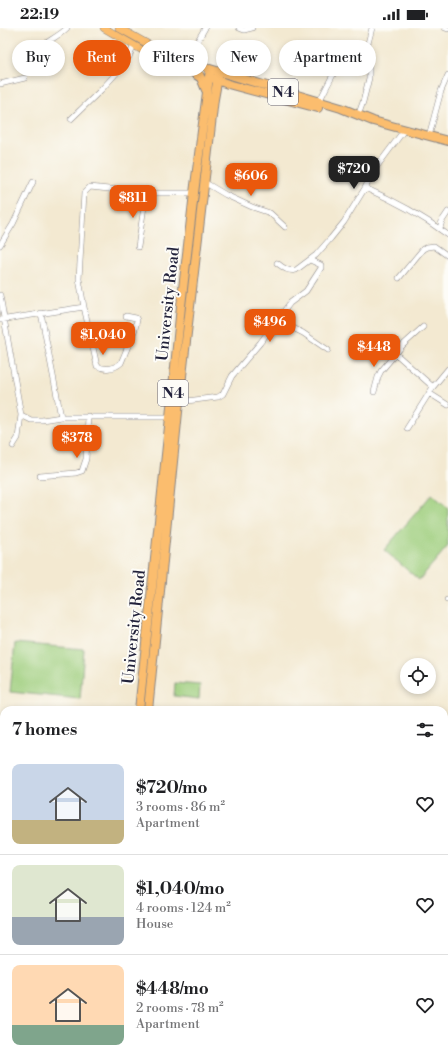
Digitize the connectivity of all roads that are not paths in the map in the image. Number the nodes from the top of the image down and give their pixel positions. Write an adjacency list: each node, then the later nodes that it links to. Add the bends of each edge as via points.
1 (67, 28): 10 (street)
2 (104, 28): 14 (main road)
3 (119, 28): 11 (main road)
4 (205, 28): 12 (street)
5 (239, 28): 6 (street)
6 (252, 28)
7 (372, 28): 13 (street)
8 (445, 28): 9 (street)
9 (448, 29)
10 (51, 40)
11 (140, 40)
12 (198, 40)
13 (369, 40)
14 (134, 45): 15 (main road); 30 (street, via 122,68)
15 (139, 48)
16 (208, 72): 18 (main road)
17 (208, 75): 18 (main road)
18 (214, 75): 25 (highway, N4); 26 (highway, University Road / N4); 27 (highway, University Road / N4); 28 (highway, N4)
19 (448, 75): 32 (street)
20 (198, 76): 26 (highway)
21 (333, 76): 28 (street)
22 (369, 76): 29 (street)
23 (25, 78): 24 (street)
24 (0, 84)
25 (228, 84): 27 (highway, via 220,87); 29 (highway, N4, via 340,114)
26 (207, 92): 38 (highway, University Road / N4)
27 (214, 99): 35 (highway, University Road / N4)
28 (319, 102): 29 (highway, N4)
29 (357, 115): 31 (highway, N4)
30 (71, 119)
31 (405, 130): 32 (highway, N4); 36 (street, via 375,169)
32 (429, 136): 33 (highway, N4)
33 (448, 141)
34 (33, 182): 43 (street)
35 (204, 182): 40 (street, via 246,204 270,213); 62 (highway, University Road / N4)
36 (365, 188): 41 (street, via 412,210); 46 (street, via 344,222)
37 (146, 193): 38 (street); 44 (street); 50 (street, via 90,187 84,193 79,279)
38 (194, 193): 67 (highway, University Road / N4)
39 (448, 212): 41 (street)
40 (285, 227)
41 (440, 228): 42 (street)
42 (448, 235)
43 (0, 245)
44 (138, 247)
45 (446, 252): 48 (street, via 434,246 423,249)
46 (310, 260): 47 (street, via 292,271); 54 (street, via 321,265 321,268 306,291 290,303)
47 (277, 263)
48 (399, 278)
49 (0, 295): 53 (street)
50 (84, 307): 51 (street); 52 (street, via 97,366 107,369 121,363 135,329 136,318)
51 (41, 313): 53 (street); 66 (street)
52 (126, 316)
53 (2, 319): 64 (street)
54 (277, 320): 56 (street); 62 (street, via 232,376 223,394)
55 (423, 326): 57 (street)
56 (328, 350)
57 (396, 354): 59 (street); 60 (street, via 381,371)
58 (448, 369): 59 (street)
59 (433, 387): 61 (street)
60 (374, 392)
61 (429, 393): 63 (street); 68 (street)
62 (179, 402): 72 (highway, University Road / N4)
63 (448, 405)
64 (21, 415): 66 (street, via 31,420); 69 (street, via 18,438)
65 (88, 416): 66 (street); 67 (street); 70 (street, via 84,469 76,473)
66 (61, 417)
67 (170, 417): 71 (highway, University Road / N4)
68 (407, 428)
69 (13, 446)
70 (40, 476)
71 (139, 706)
72 (148, 706)

